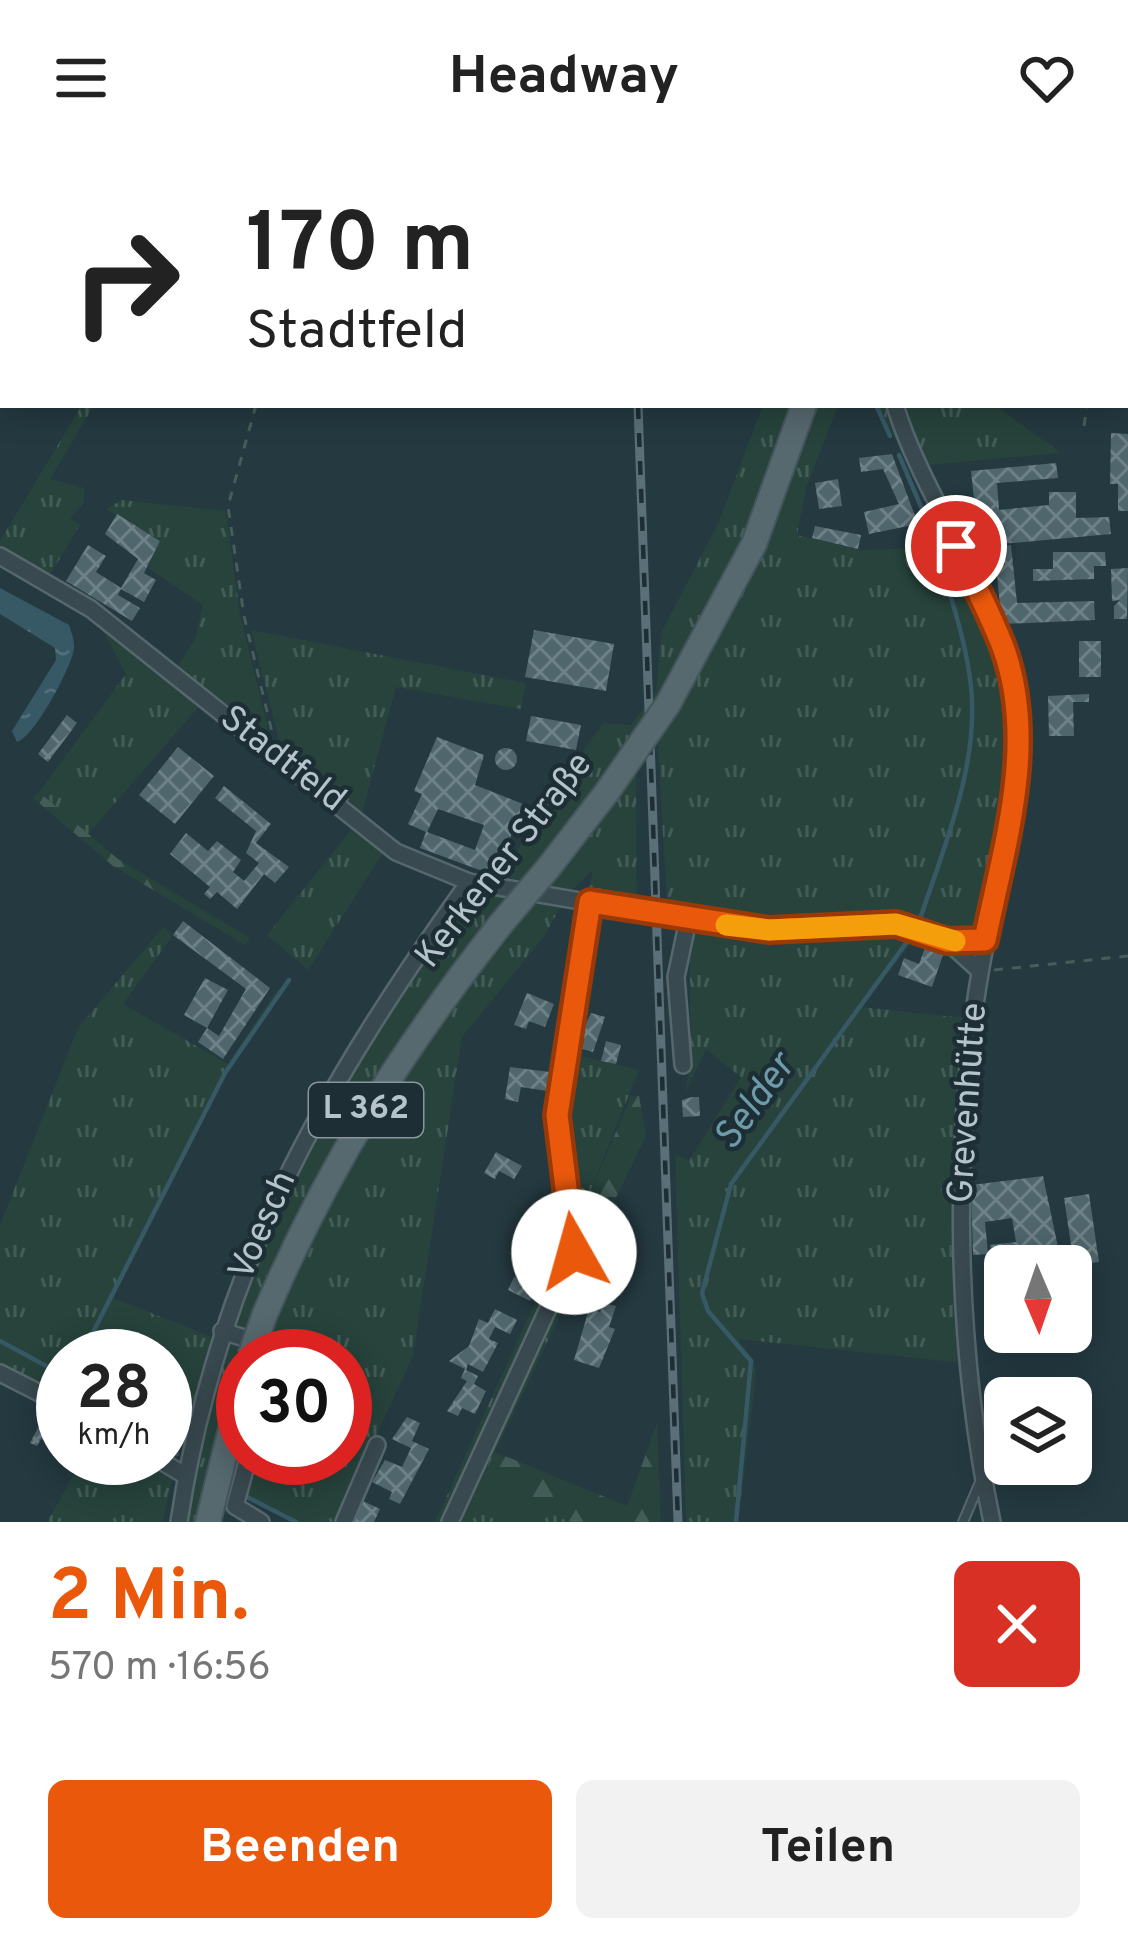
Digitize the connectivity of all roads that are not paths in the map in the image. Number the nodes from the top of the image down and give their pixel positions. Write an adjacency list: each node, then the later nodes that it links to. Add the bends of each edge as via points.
1 (804, 408): 12 (main road, Kerkener Straße / L 362, bridge, via 754,544 668,704 392,1068 347,1140)
2 (897, 408): 7 (street, Grevenhütte, via 1004,649 1015,693 1018,778)
3 (0, 556): 4 (street, Stadtfeld, via 91,609 396,852)
4 (469, 882): 5 (street, Stadtfeld); 11 (street, Voesch, via 312,1120)
5 (590, 902): 6 (street, Stadtfeld); 26 (street, via 557,1115 574,1252)
6 (688, 920): 8 (street, Stadtfeld, via 769,930 896,924); 10 (street, via 676,977)
7 (985, 940): 8 (street, Stadtfeld); 9 (street, Grevenhütte)
8 (947, 941): 9 (street, Stadtfeld)
9 (980, 971): 18 (street, Grevenhütte, via 960,1202)
10 (683, 1065)
11 (223, 1329)
12 (260, 1329)
13 (216, 1355): 17 (street, Voesch)
14 (0, 1373): 15 (street)
15 (36, 1391)
16 (377, 1444): 25 (street)
17 (192, 1452)
18 (983, 1474): 27 (lane); 28 (street, Grevenhütte)
19 (185, 1485): 22 (street, Voesch)
20 (217, 1485): 23 (main road)
21 (241, 1485): 24 (street, via 235,1506)
22 (179, 1522)
23 (208, 1522)
24 (261, 1522)
25 (344, 1522)
26 (450, 1522)
27 (963, 1522)
28 (992, 1522)

